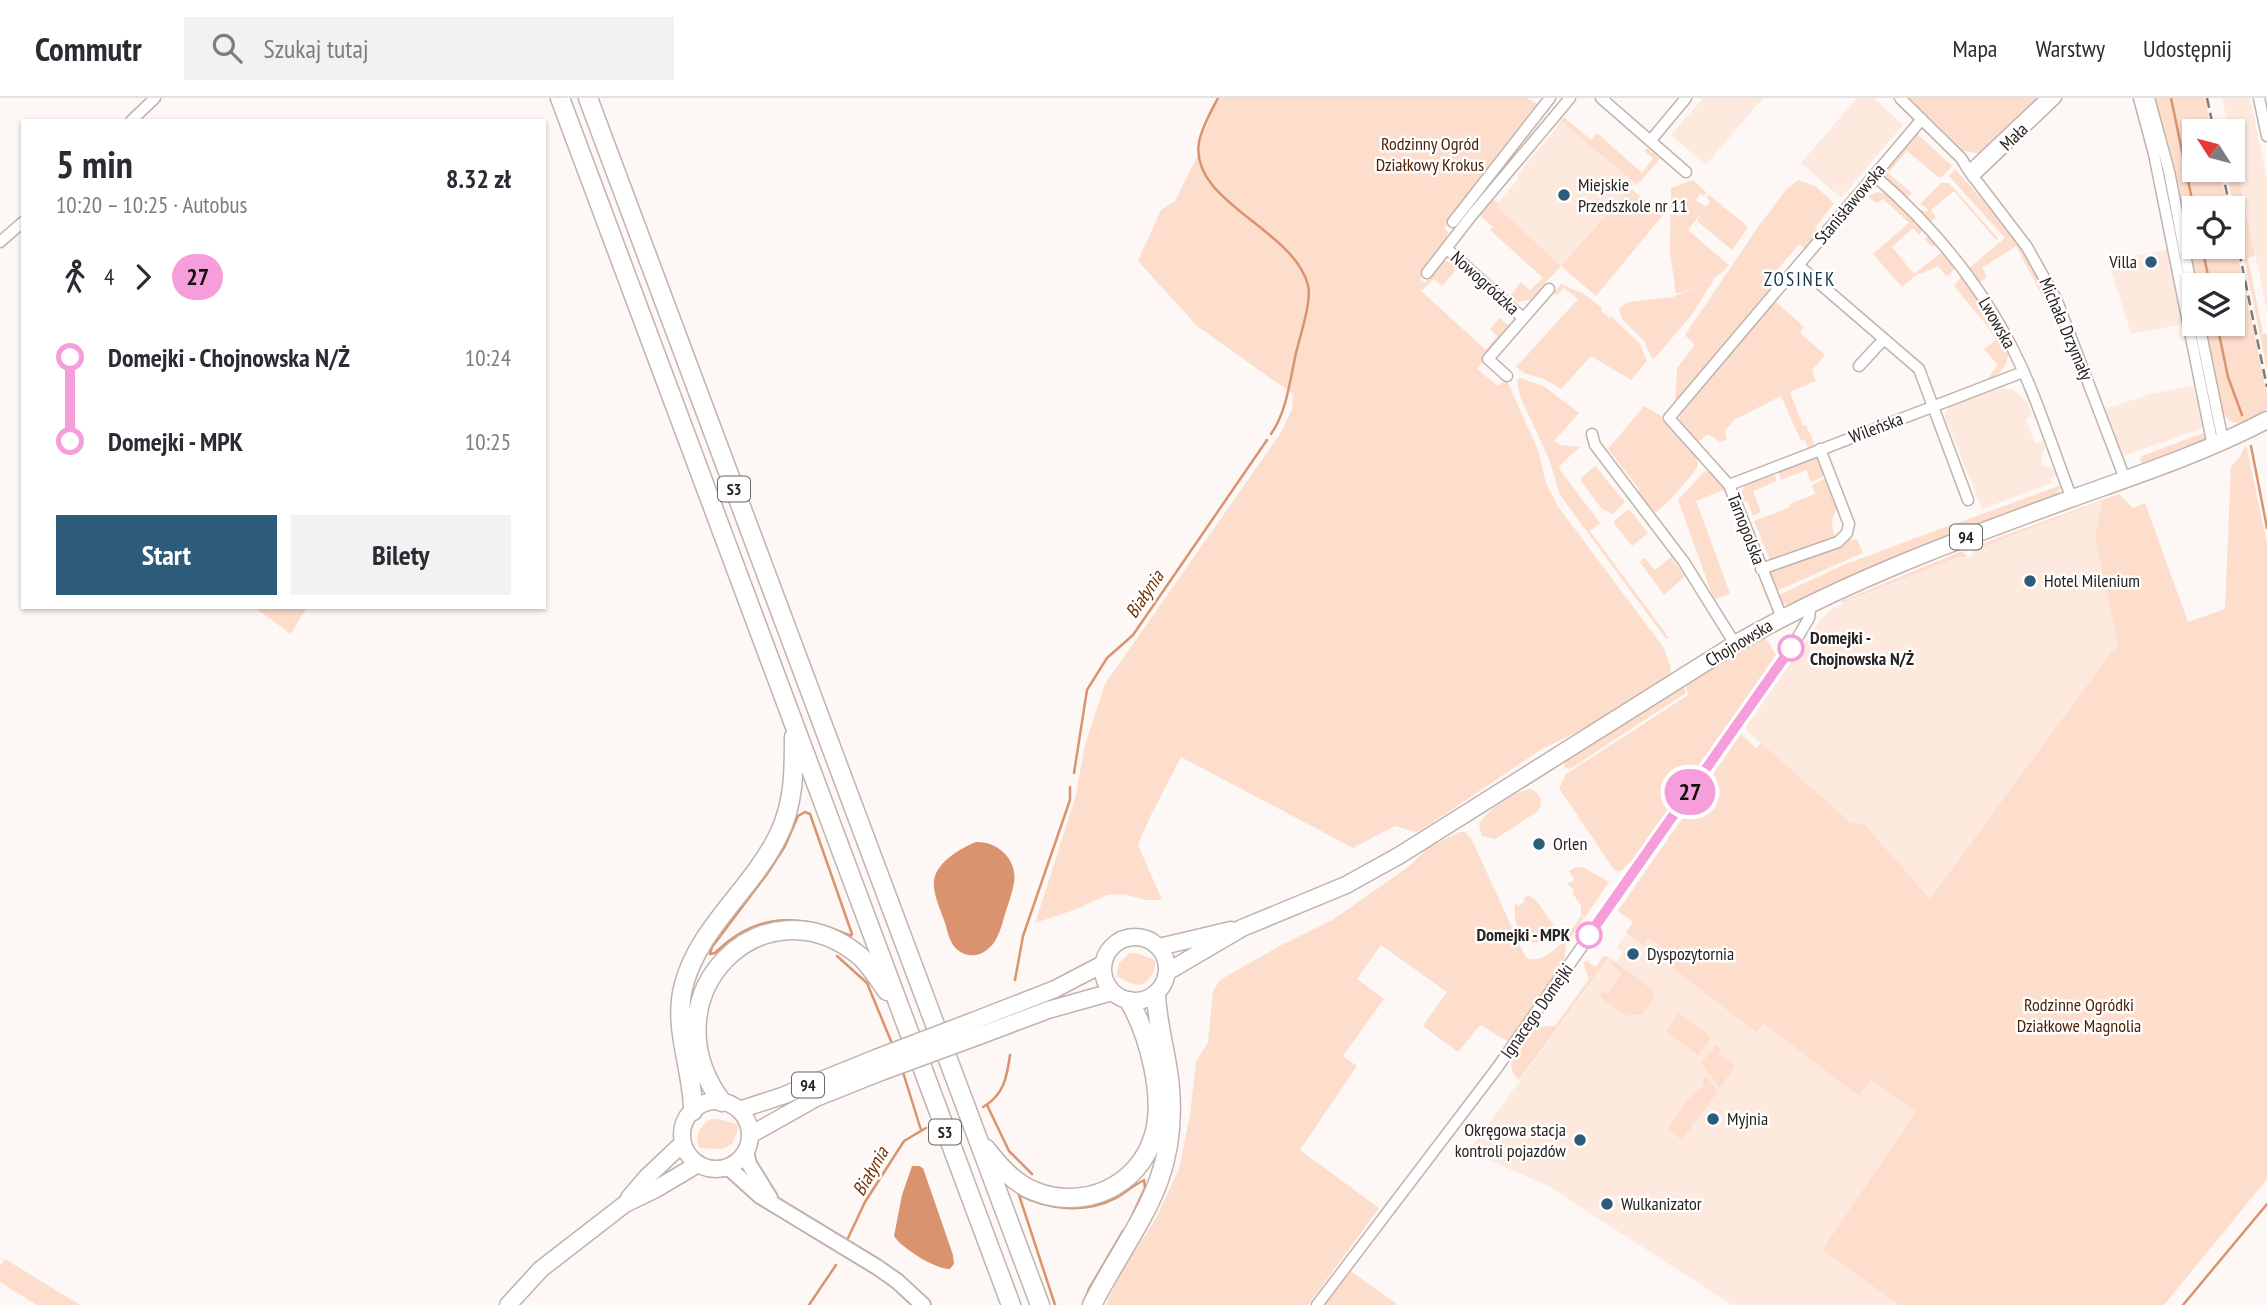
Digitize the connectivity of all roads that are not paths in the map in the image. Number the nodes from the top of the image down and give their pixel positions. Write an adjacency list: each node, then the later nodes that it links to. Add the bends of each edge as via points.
1 (155, 98): 16 (street)
2 (560, 98): 50 (highway, S3)
3 (588, 98): 65 (highway, S3)
4 (1550, 98): 22 (street)
5 (1570, 98): 25 (street)
6 (1601, 98): 18 (street)
7 (1686, 98): 18 (street)
8 (1900, 98): 15 (street, Michała Drzymały)
9 (2046, 98): 20 (street, Mała)
10 (2056, 98): 20 (street, Mała)
11 (2139, 98): 40 (street)
12 (2148, 98): 28 (street, via 2167,164)
13 (2259, 98): 14 (street)
14 (2265, 117): 17 (street)
15 (1922, 118): 20 (street, Michała Drzymały); 21 (street, Stanisławowska)
16 (133, 119)
17 (2267, 136)
18 (1651, 140): 19 (street)
19 (1686, 172)
20 (1971, 174): 42 (street, Michała Drzymały, via 2027,247 2057,301)
21 (1875, 176): 26 (street, Stanisławowska); 34 (street, Lwowska, via 1906,203 1964,270 1998,321)
22 (1453, 222)
23 (21, 224): 24 (street)
24 (0, 242)
25 (1446, 248): 27 (street); 30 (street, Nowogródzka)
26 (1798, 265): 32 (street); 37 (street, Stanisławowska)
27 (1427, 273)
28 (2188, 273)
29 (1549, 289): 30 (street)
30 (1523, 318): 35 (street, via 1488,359)
31 (2201, 336): 40 (street)
32 (1884, 339): 33 (street); 36 (street, via 1919,369)
33 (1859, 366)
34 (2023, 372): 36 (street, Wileńska); 44 (street, Lwowska)
35 (1507, 376)
36 (1932, 407): 41 (street, Wileńska); 45 (street)
37 (1669, 418): 43 (street, Tarnopolska)
38 (2267, 420): 40 (main road, Chojnowska / 94)
39 (1592, 434): 49 (street, via 1595,445 1684,562)
40 (2218, 444): 42 (main road, Chojnowska / 94)
41 (1819, 449): 43 (street, Wileńska); 46 (street, via 1849,524 1847,533 1838,542)
42 (2125, 479): 44 (main road, Chojnowska / 94)
43 (1729, 485): 46 (street, Tarnopolska)
44 (2072, 499): 47 (main road, Chojnowska / 94, via 1941,546)
45 (1968, 500)
46 (1761, 569): 48 (street, Tarnopolska)
47 (1811, 604): 48 (main road, Chojnowska / 94); 77 (street, Ignacego Domejki, via 1810,618 1795,642 1512,1046)
48 (1782, 618): 49 (main road, Chojnowska / 94)
49 (1735, 645): 51 (main road, Chojnowska / 94, via 1401,855 1346,885)
50 (794, 726): 58 (highway, S3); 63 (highway, via 791,799 778,836 697,950 684,982 680,1030)
51 (1242, 928): 52 (main road, Chojnowska / 94); 54 (main road, Chojnowska / 94)
52 (1159, 947): 53 (main road, 94, via 1146,938 1127,937 1110,948); 54 (main road)
53 (1103, 964): 55 (main road, via 1104,979); 59 (main road, 94)
54 (1167, 972): 56 (main road)
55 (1112, 992): 57 (main road); 59 (main road, 94)
56 (1156, 994): 57 (main road); 76 (highway, via 1170,1088 1168,1153 1154,1194)
57 (1129, 1001): 65 (highway, via 1145,1041 1158,1107 1153,1137 1130,1176 1101,1194 1066,1199 1049,1196 1012,1177)
58 (902, 1016): 61 (highway, via 863,959 835,940 796,930 741,945 715,970 695,1025 706,1076); 74 (highway, S3)
59 (976, 1028): 60 (main road, 94, bridge)
60 (878, 1065): 62 (main road, 94); 64 (main road, 94)
61 (722, 1102): 62 (main road); 63 (main road, via 708,1102)
62 (739, 1110): 64 (main road)
63 (693, 1111): 66 (main road, via 684,1125)
64 (750, 1135): 67 (main road)
65 (977, 1138): 75 (highway, S3)
66 (683, 1143): 68 (main road); 70 (main road)
67 (746, 1153): 69 (main road); 71 (main road)
68 (698, 1164): 69 (main road, via 710,1169); 70 (main road)
69 (728, 1167): 71 (main road)
70 (625, 1204): 72 (main road, via 541,1269)
71 (775, 1205): 73 (main road, via 897,1281)
72 (508, 1305)
73 (923, 1305)
74 (1011, 1305)
75 (1040, 1305)
76 (1092, 1305)
77 (1317, 1305)

